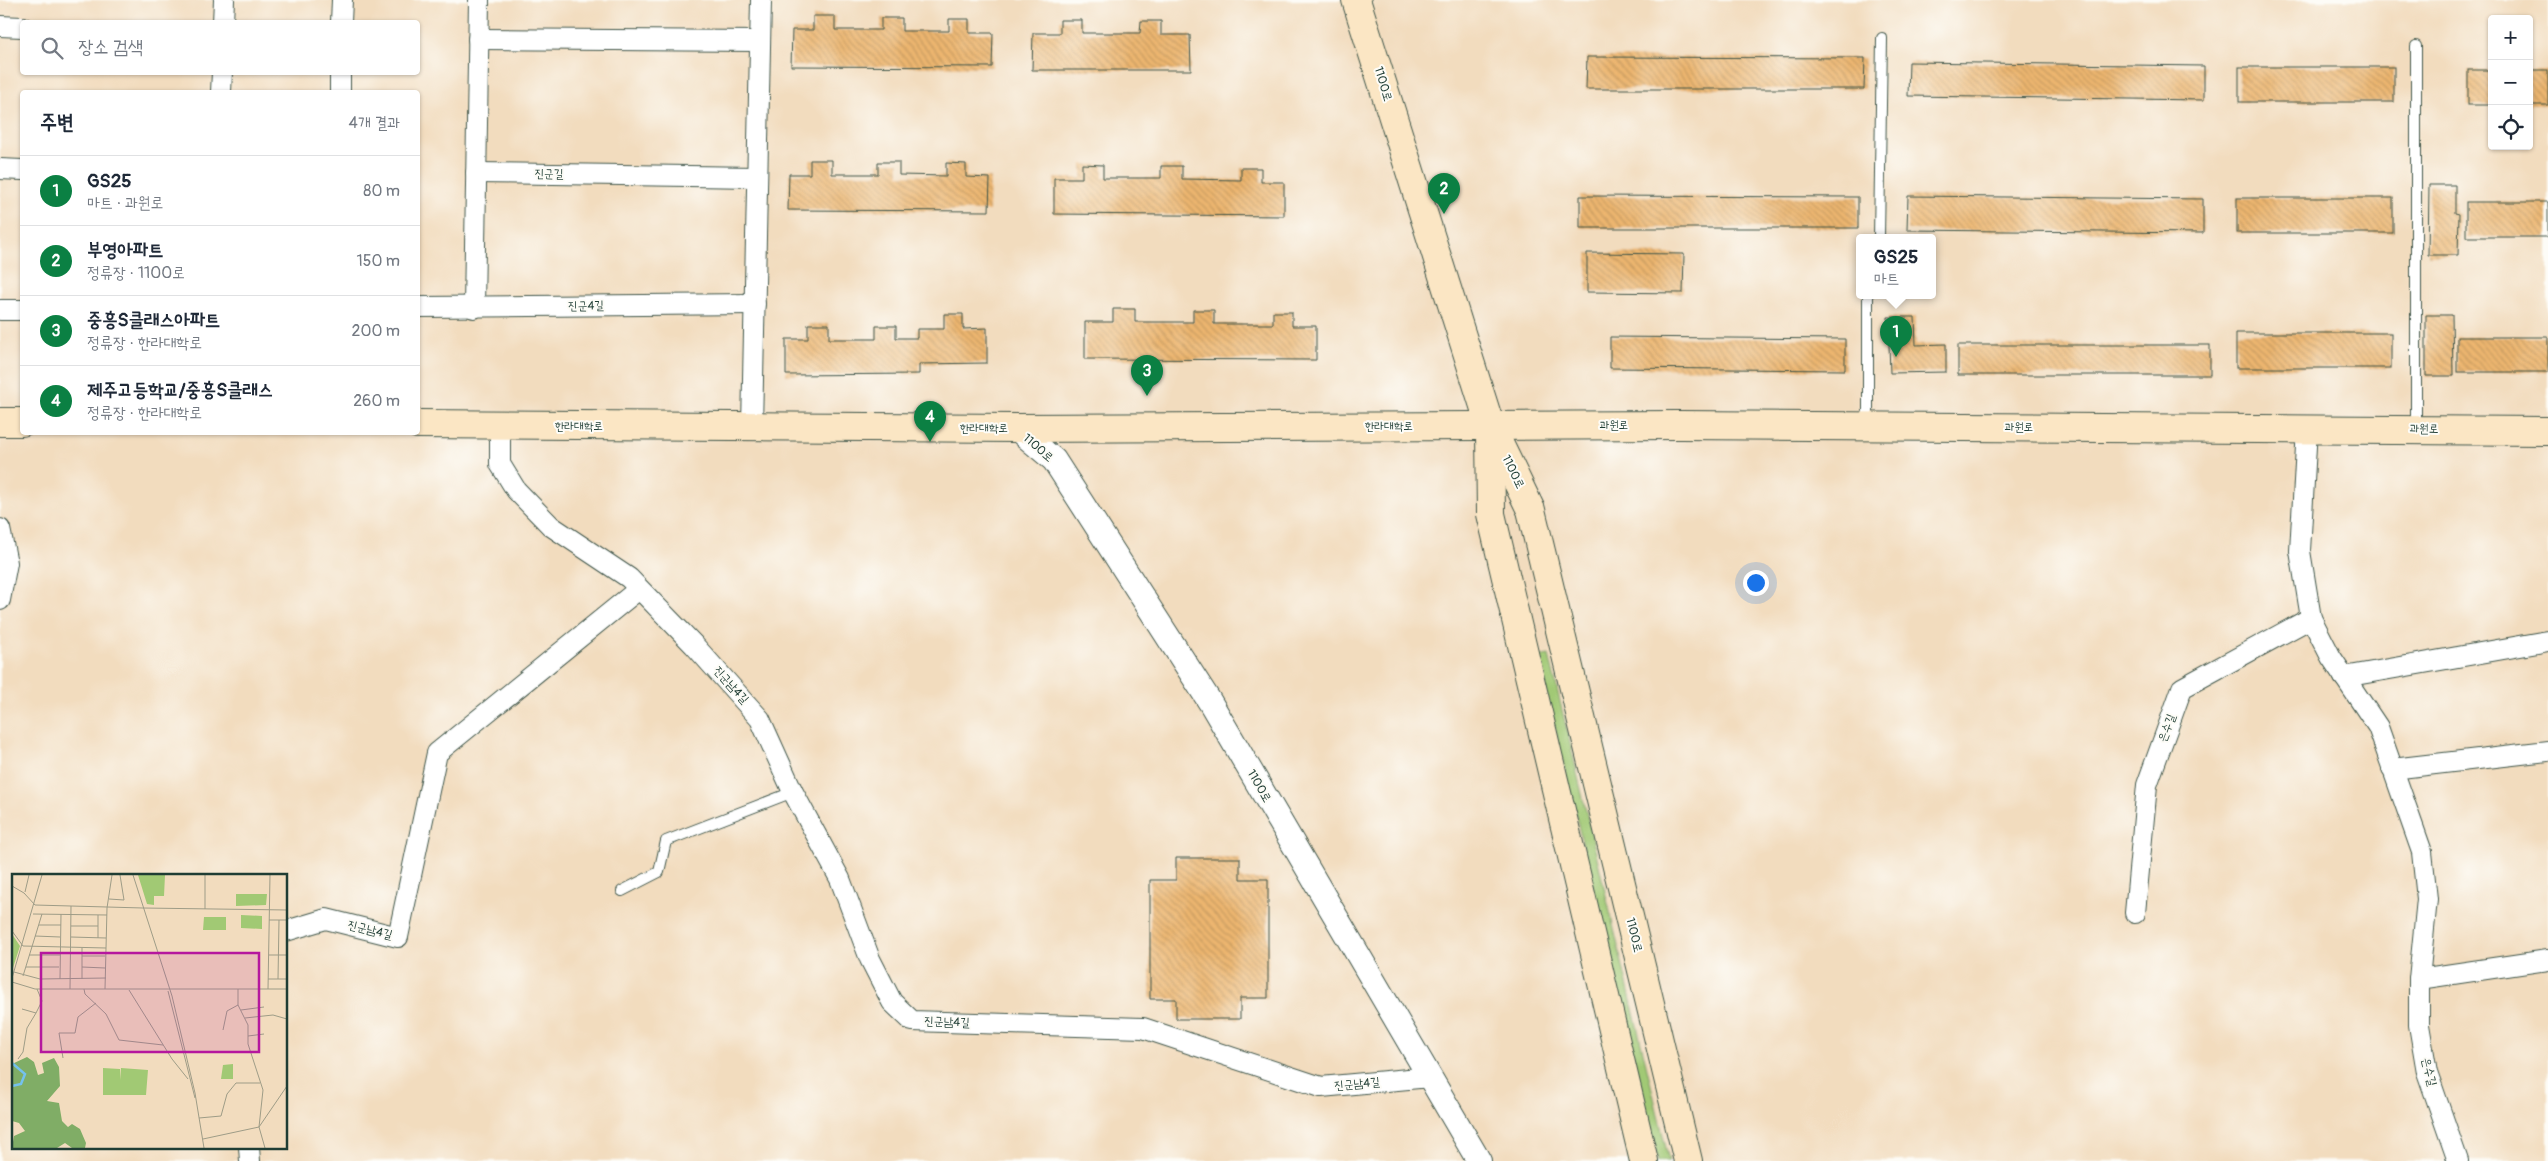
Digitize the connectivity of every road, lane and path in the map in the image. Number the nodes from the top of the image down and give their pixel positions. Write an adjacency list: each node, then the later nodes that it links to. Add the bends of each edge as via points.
1 (224, 0): 6 (street)
2 (342, 0): 7 (street)
3 (479, 0): 11 (street)
4 (761, 0): 12 (street)
5 (1356, 0): 32 (main road, 1100로)
6 (223, 20)
7 (341, 20)
8 (0, 26): 9 (street)
9 (20, 27)
10 (1882, 38): 22 (lane)
11 (478, 39): 12 (street); 20 (street)
12 (760, 41): 21 (street)
13 (2416, 46): 38 (lane)
14 (222, 75): 16 (street)
15 (340, 75): 17 (street)
16 (221, 90)
17 (340, 90)
18 (0, 169): 19 (street)
19 (20, 170)
20 (476, 173): 21 (street, 진군길); 26 (street)
21 (757, 177): 24 (street)
22 (1879, 234)
23 (1868, 299): 34 (lane)
24 (755, 304): 26 (street, 진군4길); 35 (street)
25 (420, 307): 26 (street, 진군4길)
26 (474, 308)
27 (0, 310): 28 (street)
28 (20, 310)
29 (0, 422): 30 (main road)
30 (20, 422)
31 (420, 424): 33 (main road, 한라대학로)
32 (1490, 425): 34 (main road, 과원로); 36 (main road, 한라대학로); 58 (main road, 1100로, via 1491,514); 59 (main road, 1100로, via 1531,510)
33 (500, 426): 35 (main road, 한라대학로); 41 (street, 진군남4길, via 500,464 516,490 551,526 628,578)
34 (1868, 426): 37 (main road, 과원로)
35 (752, 427): 36 (main road, 한라대학로)
36 (1016, 428): 54 (street, 1100로, via 1054,460 1210,702)
37 (2306, 429): 38 (main road, 과원로); 43 (street, 은수길, via 2300,552)
38 (2416, 429): 39 (main road, 과원로)
39 (2548, 431)
40 (0, 529): 42 (street, via 7,563)
41 (639, 589): 48 (street, 진군남4길, via 760,719); 51 (street, 진군남4길, via 437,754 398,937 326,919)
42 (0, 600)
43 (2311, 618): 45 (street, 은수길); 50 (street, 은수길, via 2182,688 2146,784)
44 (2548, 641): 45 (street)
45 (2344, 677): 47 (street, 은수길, via 2378,727)
46 (2548, 751): 47 (street)
47 (2392, 769): 53 (street, 은수길, via 2422,852 2427,899)
48 (793, 792): 49 (lane, via 666,841 659,872); 54 (street, 진군남4길, via 840,879 870,959 892,1002 912,1020 1143,1028 1321,1087)
49 (622, 891)
50 (2135, 912)
51 (288, 930)
52 (2548, 960): 53 (street)
53 (2419, 979): 60 (street, 은수길, via 2420,1025 2427,1072)
54 (1430, 1077): 57 (street, 1100로)
55 (249, 1148): 56 (street)
56 (250, 1161)
57 (1479, 1161)
58 (1644, 1161)
59 (1688, 1161)
60 (2458, 1161)

